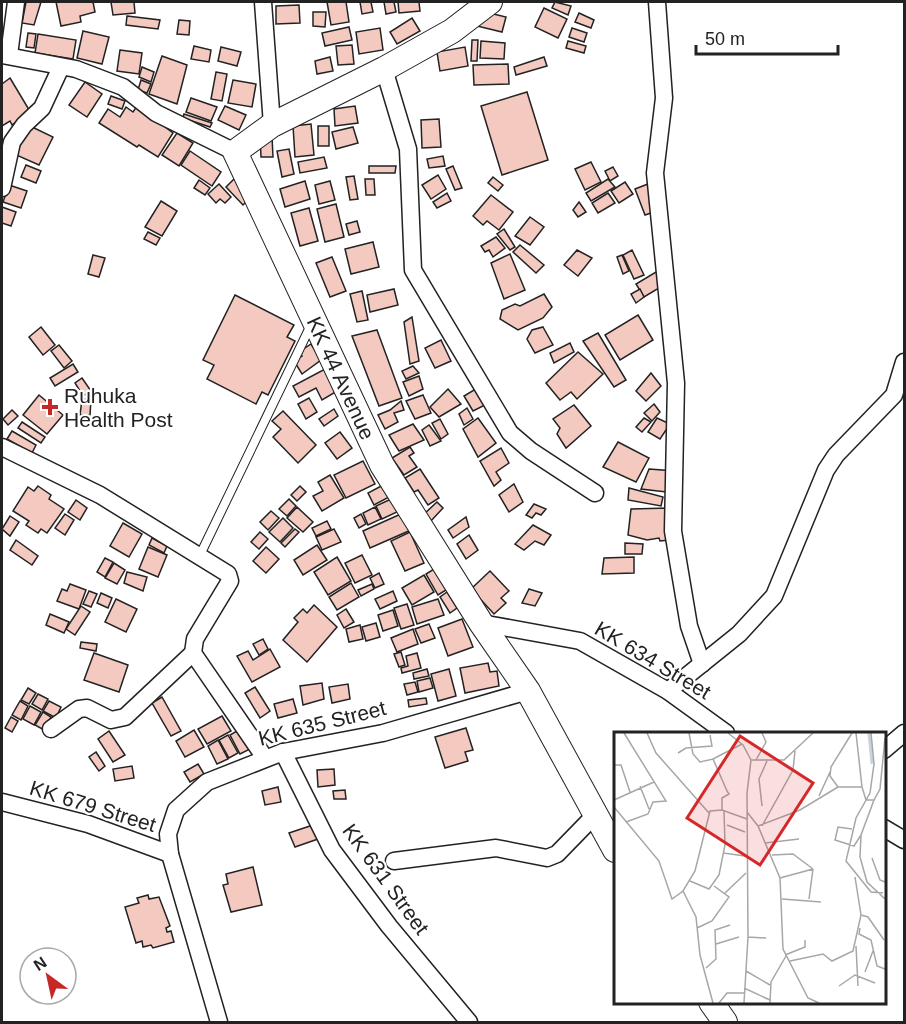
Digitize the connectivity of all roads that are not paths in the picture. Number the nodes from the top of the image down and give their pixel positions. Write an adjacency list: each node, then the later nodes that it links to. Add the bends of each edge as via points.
1 (16, 2): 5 (street)
2 (264, 2): 8 (street)
3 (490, 2): 7 (main road, via 452,31)
4 (657, 2): 18 (street, via 664,98 655,173 676,383 673,531 689,626)
5 (5, 55): 6 (street)
6 (61, 67): 9 (street, via 123,87 156,113); 10 (street, via 42,108 12,142)
7 (384, 69): 8 (main road); 14 (street, via 408,149 413,270 510,433)
8 (272, 125): 9 (main road)
9 (235, 152): 11 (main road, KK 44 Avenue)
10 (2, 188)
11 (315, 320): 15 (lane); 16 (main road, KK 44 Avenue, via 382,465)
12 (904, 362): 18 (street, via 894,395 826,470 774,596 739,634)
13 (2, 447): 15 (street, via 100,495)
14 (595, 493)
15 (200, 555): 17 (street, via 228,574 230,581 195,639)
16 (481, 623): 19 (main road, KK 44 Avenue); 20 (street, KK 634 Street, via 580,640)
17 (193, 653): 21 (street, via 125,717 111,720 87,708); 26 (street)
18 (702, 664): 20 (street)
19 (528, 691): 25 (street, KK 635 Street, via 383,733); 28 (main road, KK 44 Avenue)
20 (668, 691): 22 (street, KK 634 Street)
21 (51, 729)
22 (725, 732)
23 (904, 733): 24 (street)
24 (885, 749)
25 (283, 752): 26 (street, KK 635 Street); 36 (street, KK 631 Street, via 332,850)
26 (265, 758): 32 (street, KK 635 Street, via 207,782 176,810 168,834)
27 (2, 802): 32 (street, KK 679 Street, via 88,824)
28 (594, 816): 31 (main road, KK 44 Avenue); 33 (street, via 557,854 547,858 496,848)
29 (885, 829): 30 (street)
30 (904, 840)
31 (614, 848)
32 (170, 854): 35 (street, KK 635 Street)
33 (394, 861)
34 (712, 1003): 37 (main road)
35 (219, 1023)
36 (469, 1023)
37 (725, 1023)

